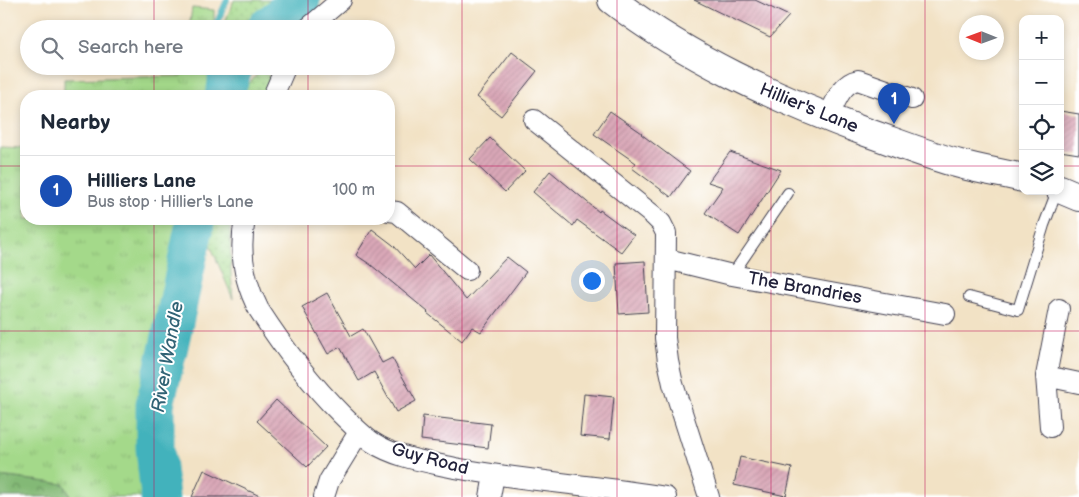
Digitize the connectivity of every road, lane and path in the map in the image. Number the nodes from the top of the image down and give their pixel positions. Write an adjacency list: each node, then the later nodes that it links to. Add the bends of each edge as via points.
1 (341, 0): 3 (street)
2 (612, 0): 7 (main road, Hillier's Lane, via 704,60)
3 (318, 20)
4 (282, 75): 5 (street)
5 (276, 90)
6 (912, 99): 7 (street, via 858,80 852,81 840,93)
7 (828, 118): 9 (main road, Hillier's Lane, via 960,164)
8 (534, 120): 16 (street, via 661,223 666,233)
9 (1019, 177)
10 (788, 192): 18 (lane)
11 (1064, 192): 13 (main road)
12 (1057, 195): 19 (lane, via 1044,225 1018,310)
13 (1079, 197)
14 (395, 212): 17 (street)
15 (245, 225): 25 (street, Guy Road, via 244,269 259,310 305,375)
16 (667, 259): 18 (street, The Brandries); 30 (street, via 665,338 668,361)
17 (467, 270)
18 (732, 275): 21 (street, The Brandries)
19 (969, 297)
20 (1059, 309): 22 (street)
21 (945, 314)
22 (1046, 376): 23 (street); 24 (street)
23 (1079, 383)
24 (1050, 427)
25 (359, 432): 26 (street, Guy Road, via 405,456); 27 (street, via 329,481)
26 (494, 475): 28 (street); 29 (street, Guy Road)
27 (324, 497)
28 (490, 497)
29 (666, 497)
30 (708, 497)

